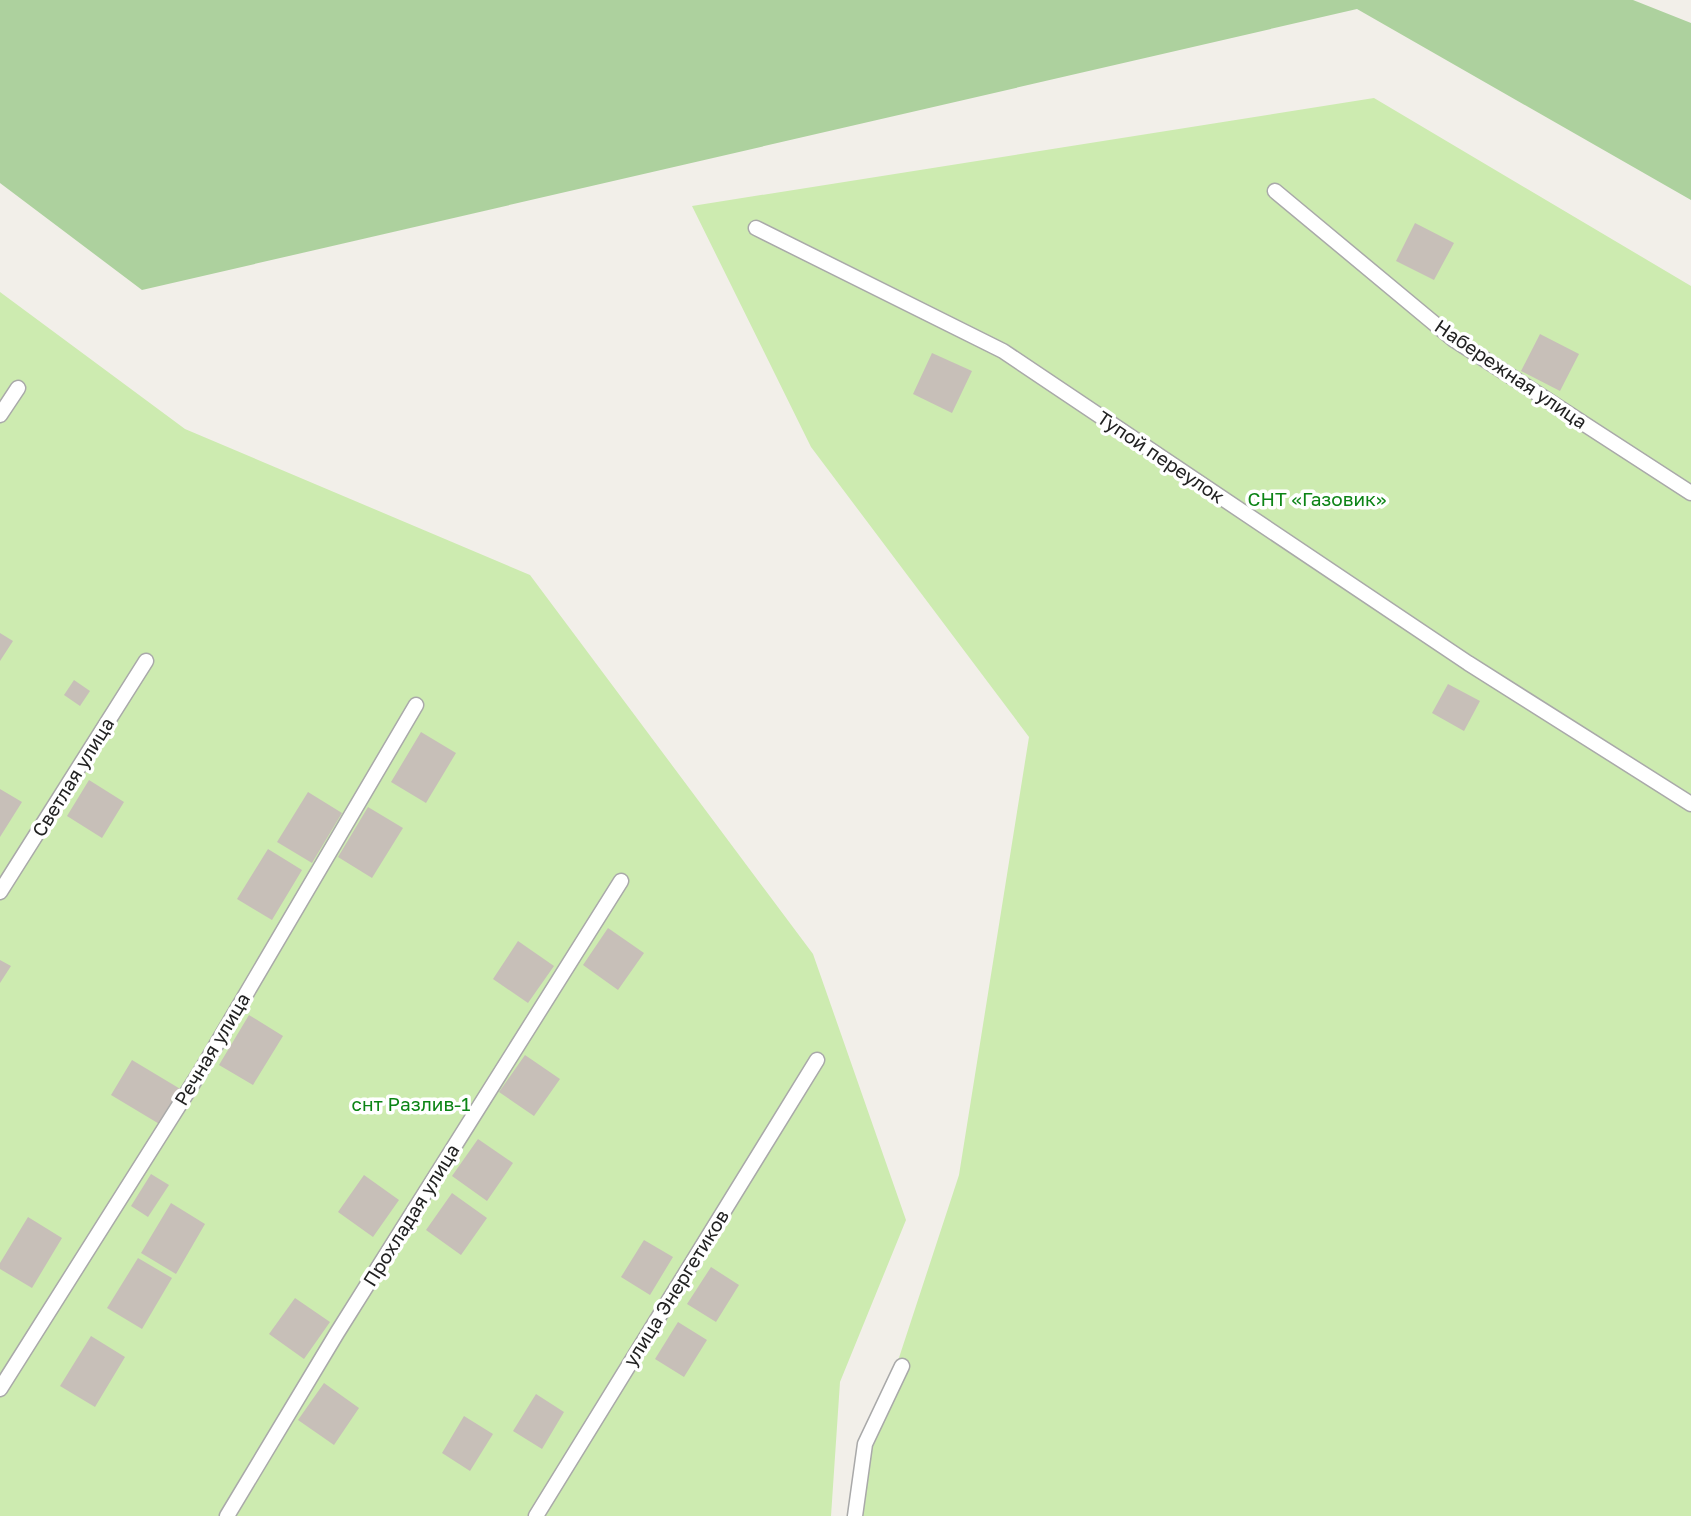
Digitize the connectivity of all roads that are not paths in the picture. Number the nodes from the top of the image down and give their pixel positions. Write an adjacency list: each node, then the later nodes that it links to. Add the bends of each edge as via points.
1 (1275, 191): 5 (lane, Набережная улица, via 1453,340)
2 (756, 228): 8 (lane, Тупой переулок, via 1003,351 1468,663)
3 (18, 388): 4 (lane)
4 (0, 415)
5 (1691, 493)
6 (146, 661): 10 (lane, Светлая улица)
7 (416, 705): 13 (lane, Речная улица, via 202,1069)
8 (1691, 804)
9 (621, 881): 14 (lane, Прохладая улица)
10 (0, 892)
11 (817, 1060): 15 (lane, улица Энергетиков)
12 (902, 1366): 16 (lane, via 865,1444)
13 (0, 1389)
14 (227, 1516)
15 (536, 1516)
16 (855, 1516)

